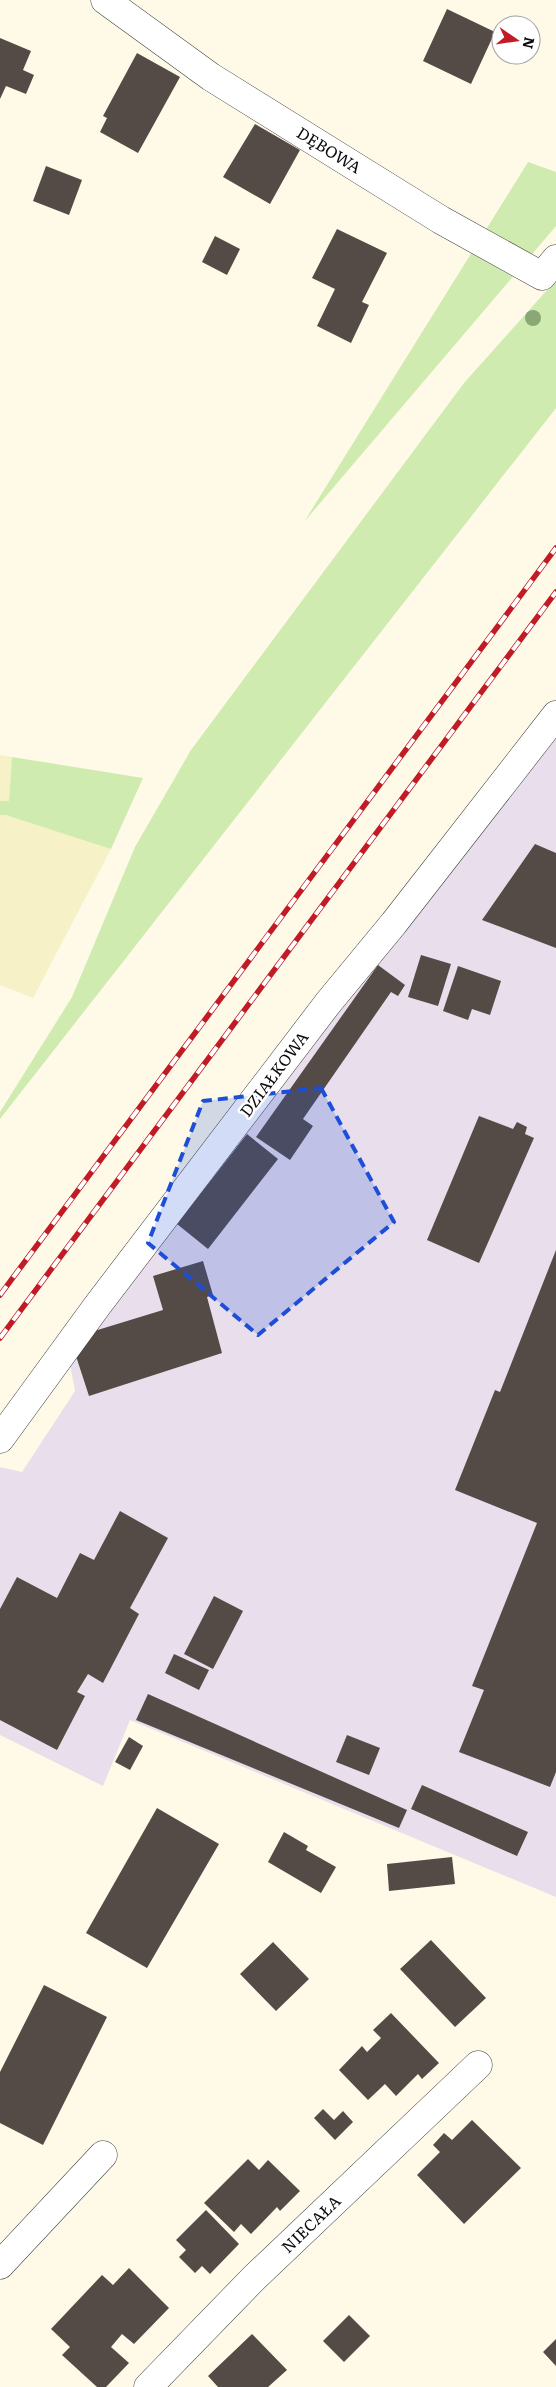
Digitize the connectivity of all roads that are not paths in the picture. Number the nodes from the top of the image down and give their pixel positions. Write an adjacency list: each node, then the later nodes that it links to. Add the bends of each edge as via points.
1 (105, 0): 2 (street, DĘBOWA, via 211,77 441,220 542,276)
2 (556, 259)
3 (556, 715): 4 (street, DZIAŁKOWA, via 322,1010)
4 (0, 1439)
5 (478, 2065): 8 (street, NIECAŁA, via 254,2278)
6 (103, 2155): 7 (street)
7 (0, 2264)
8 (148, 2387)

